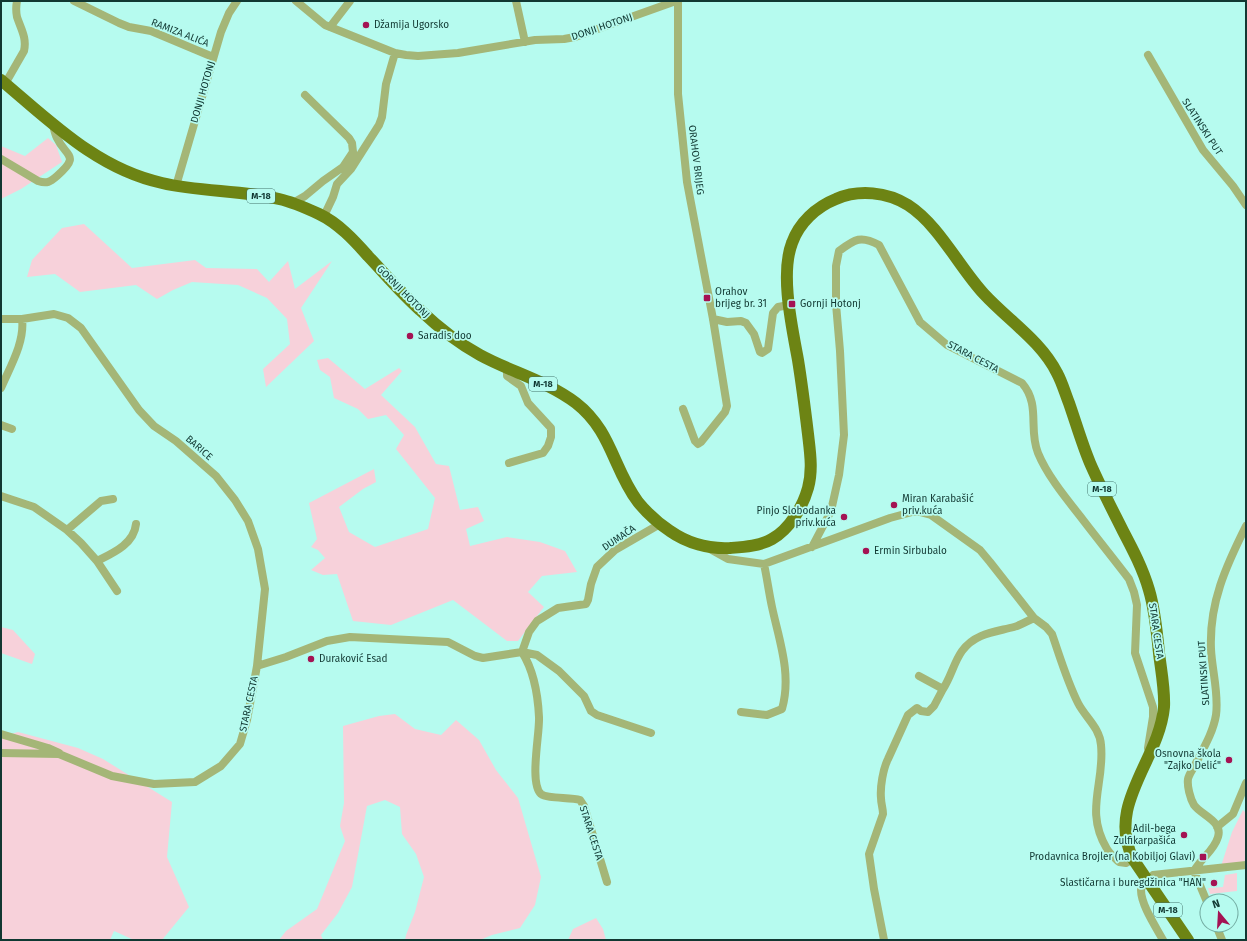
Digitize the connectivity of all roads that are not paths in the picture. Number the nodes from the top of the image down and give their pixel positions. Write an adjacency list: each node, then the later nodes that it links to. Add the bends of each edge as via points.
1 (17, 1): 13 (street, via 16,12 24,34 25,46)
2 (74, 1): 12 (street, RAMIZA ALIĆA, via 119,23 151,31)
3 (237, 1): 12 (street, DONJI HOTONJ, via 224,23)
4 (296, 1): 8 (street, DONJI HOTONJ)
5 (350, 1): 8 (street)
6 (516, 1): 9 (street)
7 (677, 1): 9 (street, DONJI HOTONJ, via 582,35); 25 (street, ORAHOV BRIJEG, via 678,94 687,182)
8 (330, 27): 10 (street, DONJI HOTONJ)
9 (525, 42): 10 (street, DONJI HOTONJ, via 458,53 418,56)
10 (395, 53): 21 (street, via 386,84 379,125 351,169 337,184)
11 (1148, 55): 20 (street, SLATINSKI PUT, via 1204,150)
12 (213, 57): 17 (street, DONJI HOTONJ)
13 (3, 82): 15 (main road, M-18)
14 (305, 95): 19 (street, via 349,138 353,152 343,167)
15 (53, 125): 16 (street, via 57,138 70,160 68,167 48,183 38,181); 17 (main road, M-18, via 101,159 132,174)
16 (1, 159)
17 (176, 186): 19 (main road, M-18, via 260,196)
18 (847, 196): 22 (main road, GORNJI HOTONJ / M-18, via 835,199 814,212 799,227 786,262); 53 (main road, STARA CESTA / M-18, via 876,193 894,197 916,210 932,226 980,290 1028,336 1048,358 1058,374 1087,456 1140,564 1150,593 1164,706 1158,735)
19 (293, 203): 21 (main road, M-18)
20 (1246, 205)
21 (324, 216): 26 (main road, GORNJI HOTONJ / M-18, via 354,241 416,307 446,333 482,357)
22 (789, 305): 25 (street, via 778,307 773,313 768,349 762,353 746,323); 38 (main road, GORNJI HOTONJ / M-18, via 804,399 811,469 809,486 800,508 784,530 774,538 763,543 739,547)
23 (1, 319): 24 (street, BARICE)
24 (22, 319): 27 (street, via 23,329 14,359); 45 (street, BARICE, via 54,314 68,318 80,328 139,410 154,426 176,441 216,476 236,500 248,521 258,549 265,589)
25 (713, 319): 28 (street, ORAHOV BRIJEG, via 727,406 725,412 698,444)
26 (507, 367): 31 (street, via 507,376 521,386 528,403 551,428 551,437 543,453); 35 (main road, GORNJI HOTONJ / M-18, via 551,387 591,417 606,438 636,499)
27 (1, 388)
28 (683, 409)
29 (1, 425): 30 (street)
30 (12, 429)
31 (509, 463)
32 (1, 496): 37 (street, via 34,507)
33 (113, 500): 37 (street, via 101,501)
34 (136, 524): 40 (street, via 136,532 131,539 115,552)
35 (660, 524): 38 (main road, GORNJI HOTONJ / M-18, via 679,537); 44 (street, DUMAČA, via 615,550 597,567 586,604 558,608 537,621 529,632)
36 (1246, 526): 55 (street, SLATINSKI PUT, via 1229,560 1212,616 1211,649 1217,702 1213,730 1188,778 1194,805 1212,819)
37 (67, 530): 40 (street)
38 (708, 547): 41 (street, via 728,559)
39 (812, 547): 41 (street); 43 (street, via 916,511 931,515 980,550); 53 (street, STARA CESTA, via 831,511 844,435 836,266 839,251 854,240 870,240 880,245 920,322 947,345 1022,383 1029,390 1037,452 1059,490 1129,580 1137,605 1136,653 1153,707)
40 (97, 561): 42 (street)
41 (764, 564): 48 (street, via 785,662 786,695 782,709 767,714)
42 (117, 591)
43 (1034, 618): 47 (street, via 982,635 972,641 960,654); 56 (street, via 1052,634 1078,703 1098,732 1102,760 1095,812 1098,830 1107,850 1119,862 1126,863)
44 (522, 652): 45 (street, STARA CESTA, via 483,658 448,642 350,637 327,641); 49 (street, STARA CESTA, via 537,655 559,671 584,696 591,711 597,715); 60 (street, STARA CESTA, via 537,696 539,740 535,764 538,790 548,796 580,800)
45 (257, 666): 52 (street, STARA CESTA, via 240,744 221,766 194,782 154,784 112,776)
46 (919, 676): 47 (street)
47 (943, 689): 62 (street, via 928,712 918,708 908,715 884,767 881,798 883,814 869,854)
48 (741, 712)
49 (651, 733)
50 (1, 734): 52 (street, STARA CESTA, via 48,748)
51 (1, 753): 52 (street, STARA CESTA)
52 (59, 754)
53 (1146, 764): 56 (main road, STARA CESTA / M-18, via 1132,791 1125,817 1124,832)
54 (1246, 783): 55 (street, via 1233,814)
55 (1217, 827): 58 (street, via 1219,835 1214,846)
56 (1133, 859): 59 (main road, STARA CESTA / M-18)
57 (1246, 865): 58 (street)
58 (1194, 871): 59 (street, via 1152,876); 61 (street)
59 (1146, 880): 63 (street, via 1141,889 1143,898); 64 (main road, M-18)
60 (607, 882)
61 (1203, 893)
62 (884, 940)
63 (1164, 940)
64 (1188, 940)

